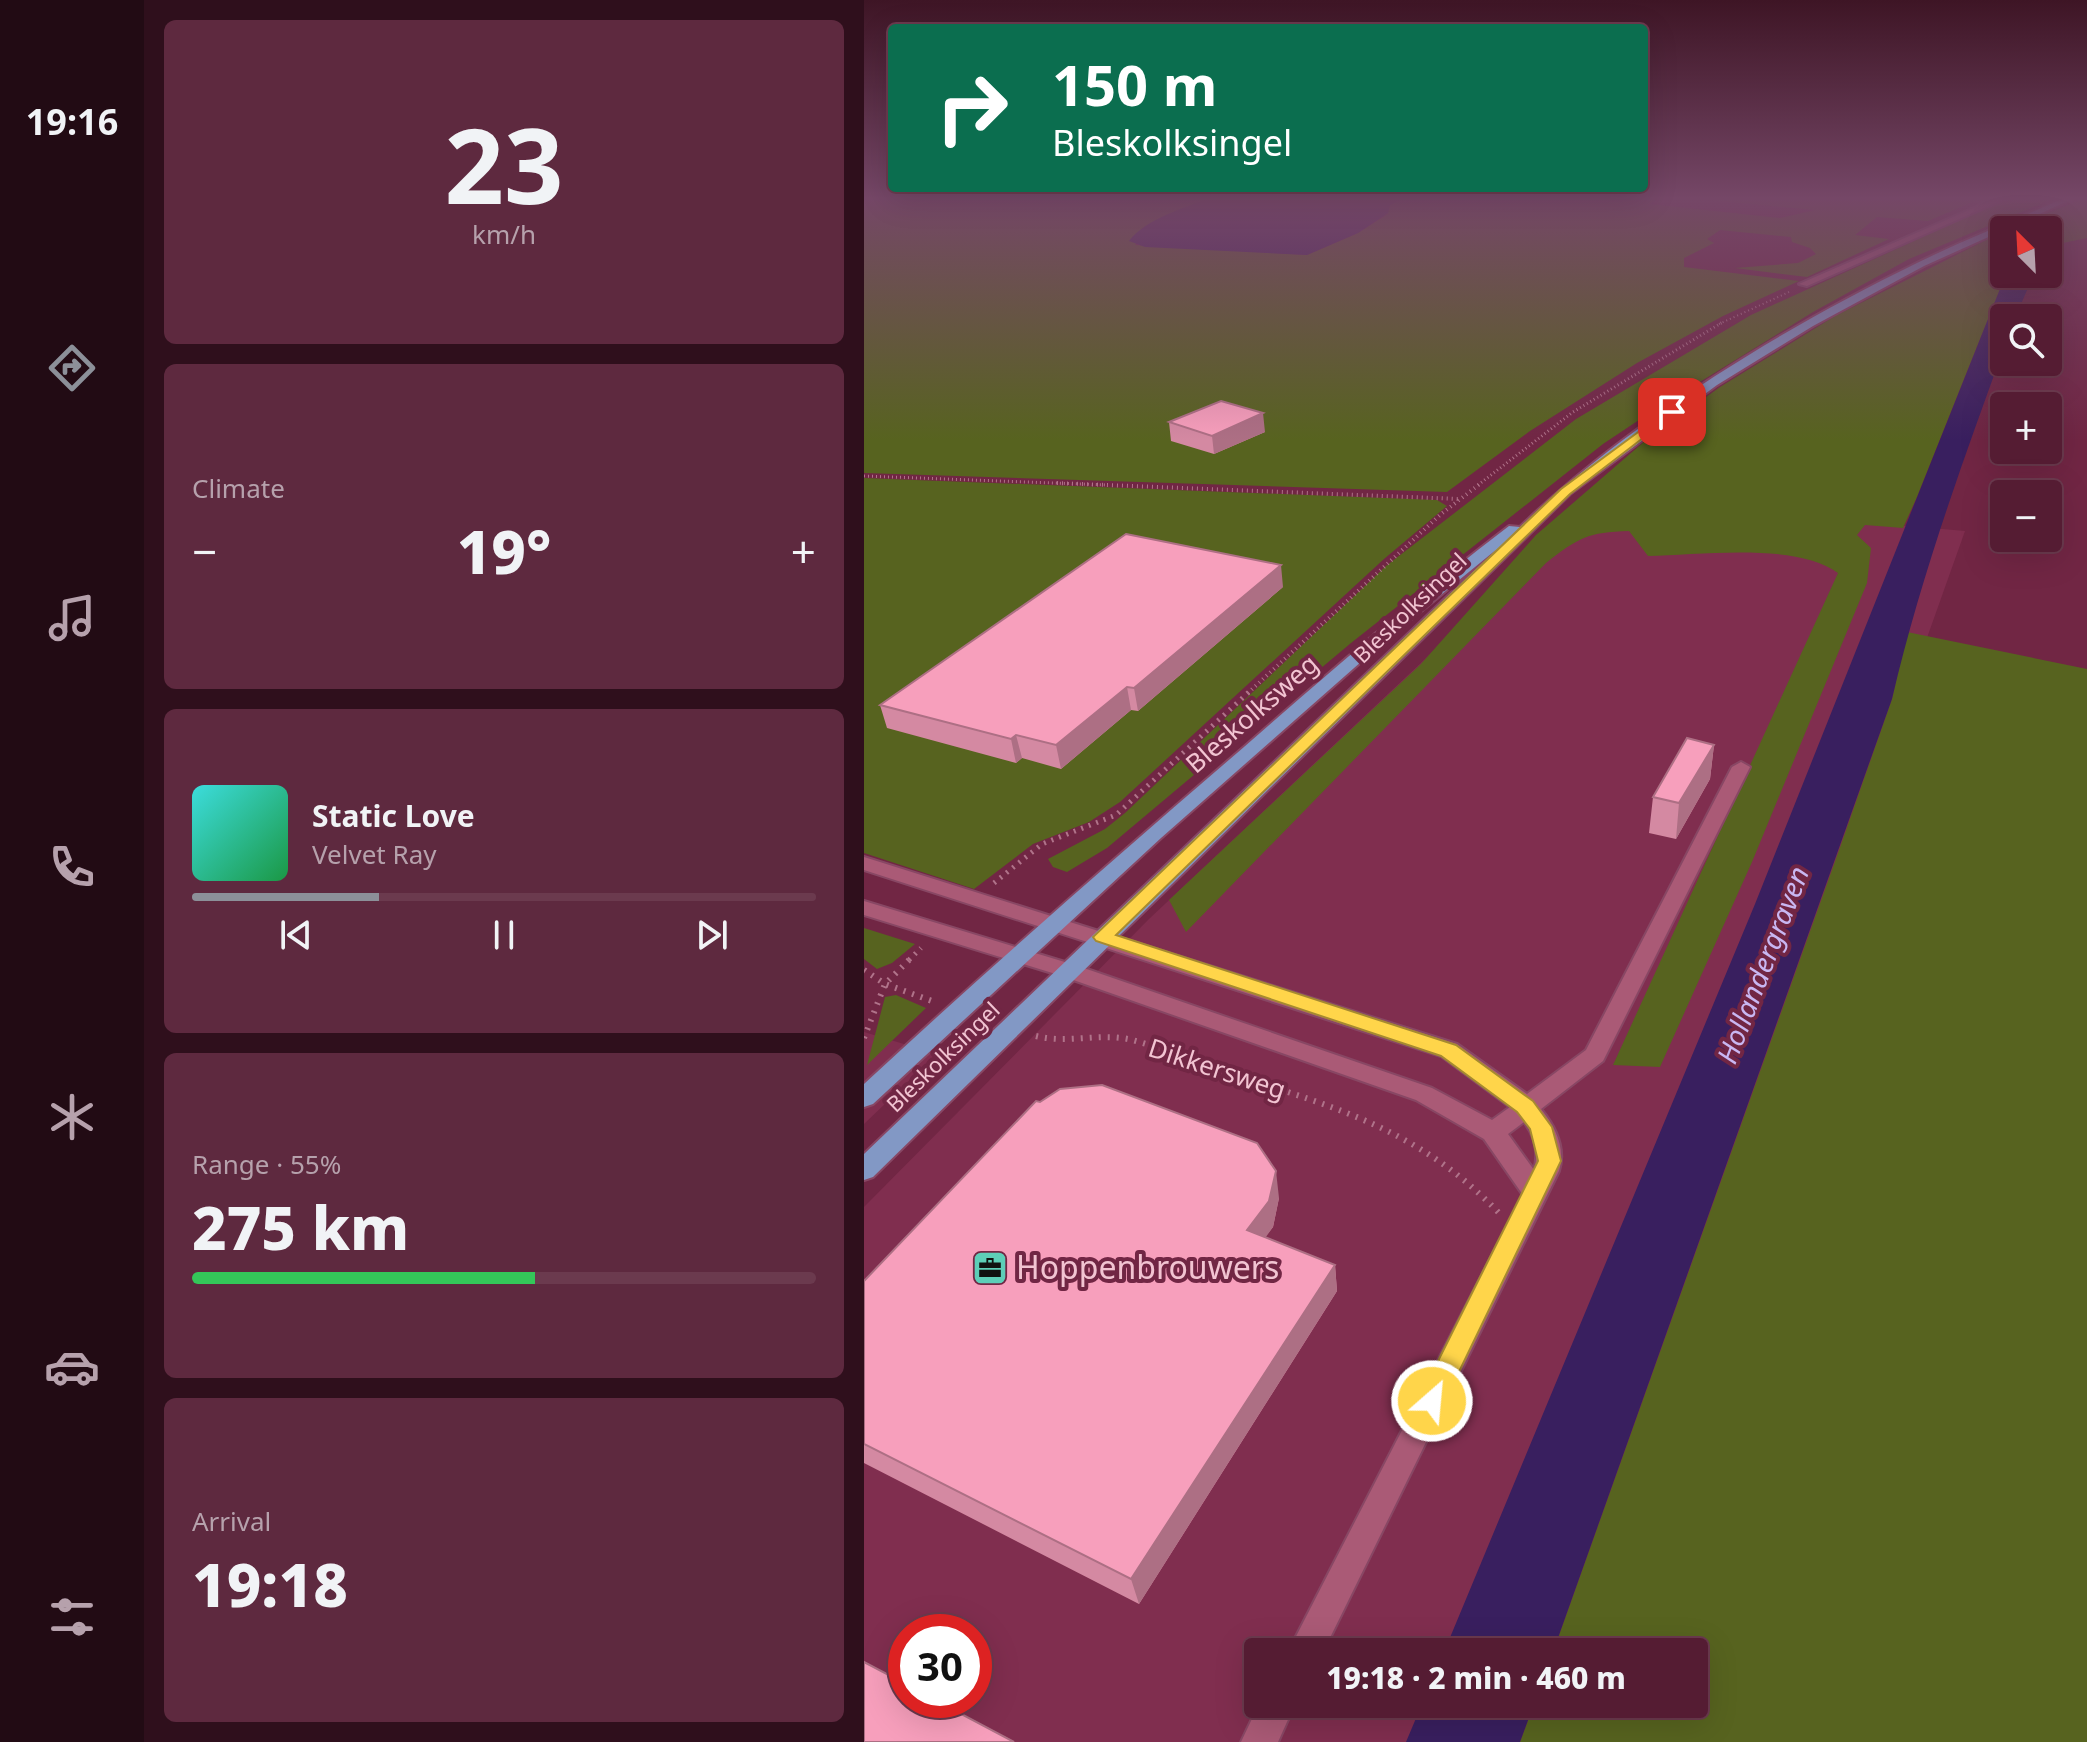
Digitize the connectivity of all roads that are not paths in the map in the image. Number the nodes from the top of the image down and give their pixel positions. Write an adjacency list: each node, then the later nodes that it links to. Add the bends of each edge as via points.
1 (1817, 278): 3 (street)
2 (1895, 278): 4 (main road, Bleskolksingel, via 1713,383)
3 (1804, 284)
4 (1565, 491): 8 (main road, Bleskolksweg, via 1383,634); 9 (main road, Bleskolksingel)
5 (1741, 767): 13 (street, via 1595,1055)
6 (864, 863): 8 (street)
7 (864, 908): 10 (street, Dikkersweg)
8 (1053, 922): 9 (street); 10 (main road, Bleskolksingel)
9 (1102, 937): 11 (main road, Bleskolksingel); 13 (street, via 1449,1050)
10 (1016, 954): 11 (street, Dikkersweg); 12 (main road, Bleskolksingel)
11 (1070, 971): 14 (street, Dikkersweg, via 1424,1094); 15 (main road, Bleskolksingel)
12 (864, 1098)
13 (1525, 1106): 14 (street); 16 (street, via 1541,1127 1550,1161)
14 (1493, 1132): 16 (street, Dikkersweg)
15 (864, 1170)
16 (1536, 1194): 17 (street)
17 (1312, 1638)
18 (1271, 1718): 19 (street)
19 (1259, 1742)

